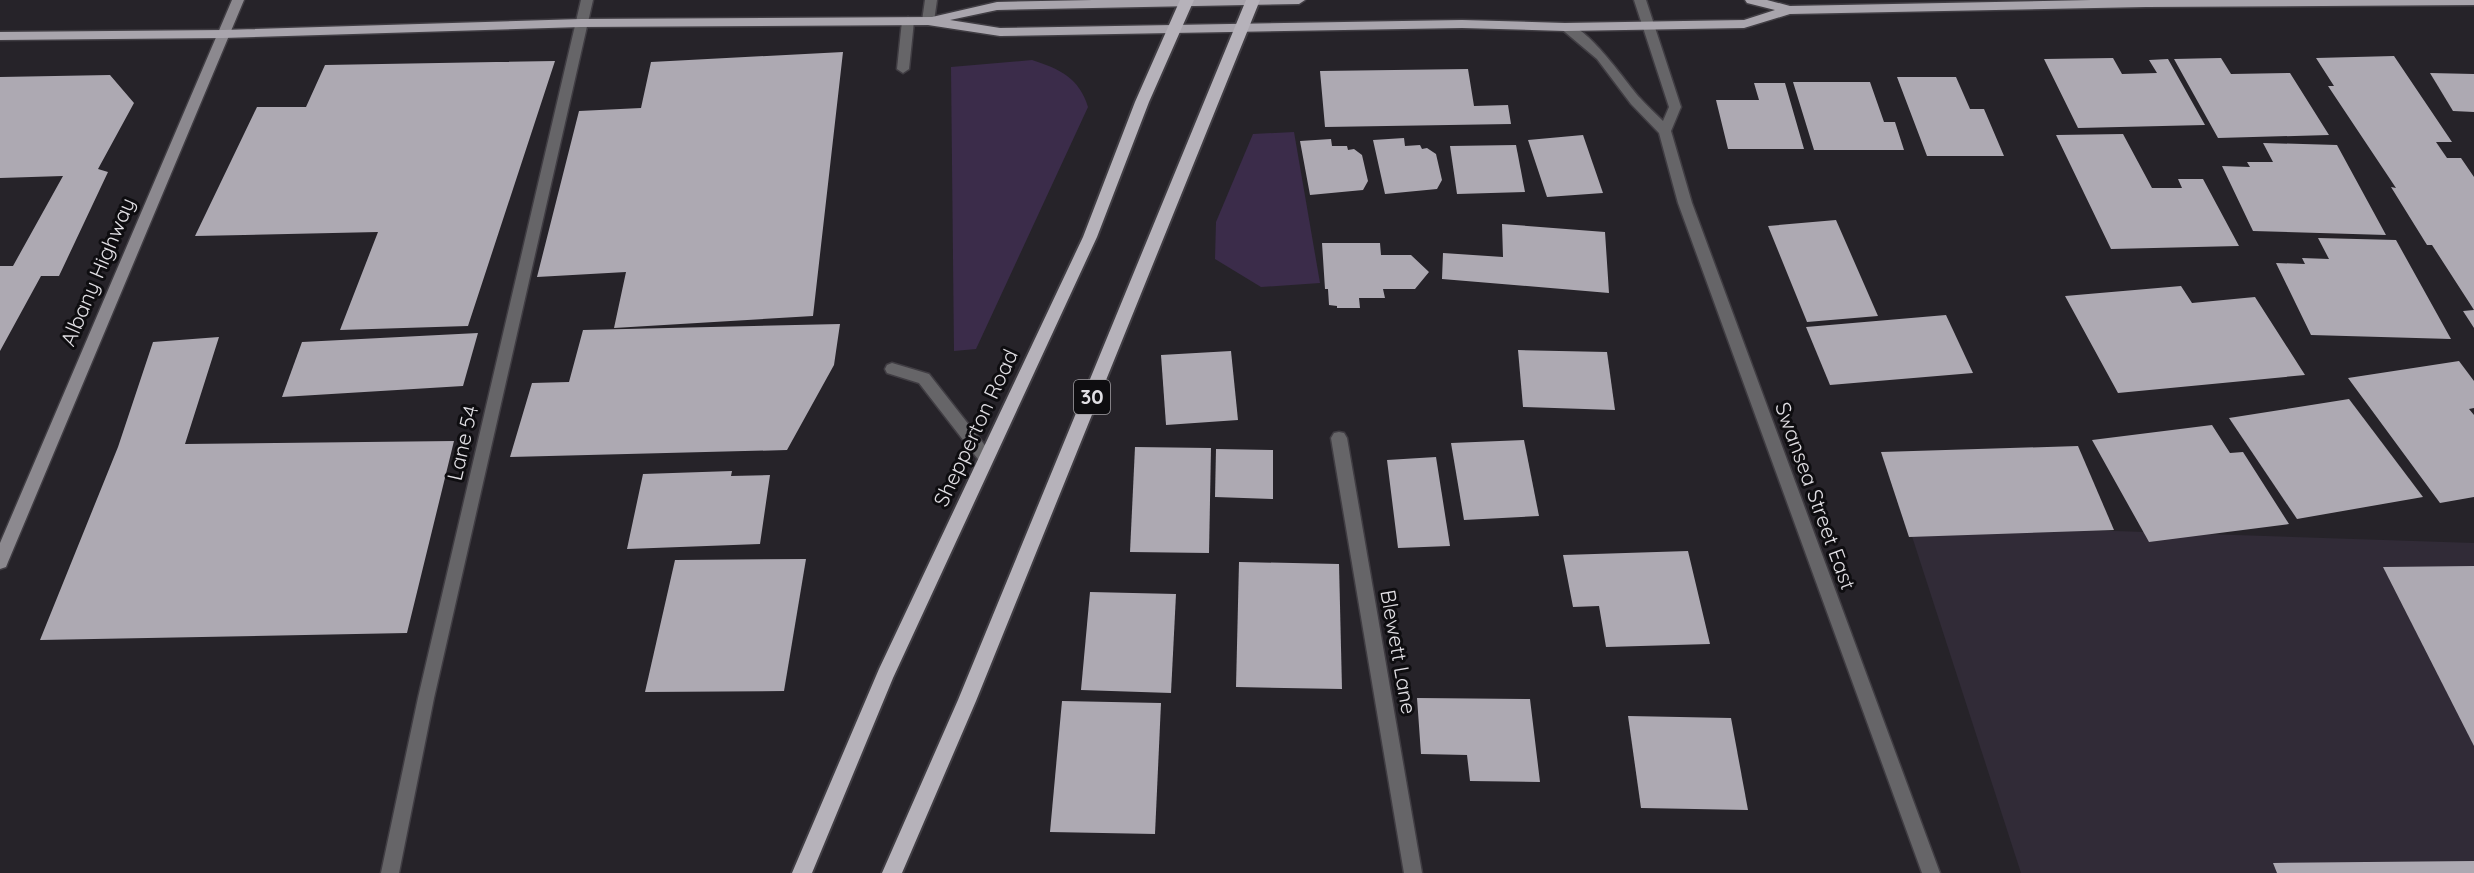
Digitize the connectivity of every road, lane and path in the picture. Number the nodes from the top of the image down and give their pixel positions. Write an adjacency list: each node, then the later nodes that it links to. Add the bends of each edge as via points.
1 (238, 0): 18 (main road, Albany Highway)
2 (586, 0): 13 (street, Lane 54)
3 (931, 0): 12 (street)
4 (1253, 0): 5 (main road); 8 (main road); 15 (highway, 30)
5 (1299, 0)
6 (1640, 0): 14 (street)
7 (1750, 0): 10 (main road)
8 (1186, 1): 12 (main road, via 997,6); 17 (highway, Shepperton Road)
9 (2474, 1): 10 (main road)
10 (1790, 10): 14 (main road, via 1744,24)
11 (908, 21): 12 (main road); 13 (main road); 20 (street)
12 (928, 21): 17 (main road, via 1000,32)
13 (580, 23): 18 (main road); 26 (street, Lane 54, via 426,698)
14 (1648, 25): 16 (main road); 21 (street, via 1675,107)
15 (1242, 27): 16 (main road); 17 (main road); 28 (highway, 30, via 972,690)
16 (1565, 27): 21 (street, Swansea Street East, via 1601,56 1635,101)
17 (1174, 30): 24 (highway, Shepperton Road, via 1090,237)
18 (223, 34): 19 (main road); 25 (main road, Albany Highway)
19 (0, 36)
20 (903, 69)
21 (1665, 131): 30 (street, Swansea Street East, via 1685,203)
22 (892, 369): 24 (street, via 924,378)
23 (1339, 438): 29 (street, Blewett Lane)
24 (986, 458): 27 (highway, Shepperton Road, via 885,675)
25 (0, 562)
26 (390, 873)
27 (802, 873)
28 (892, 873)
29 (1413, 873)
30 (1931, 873)

